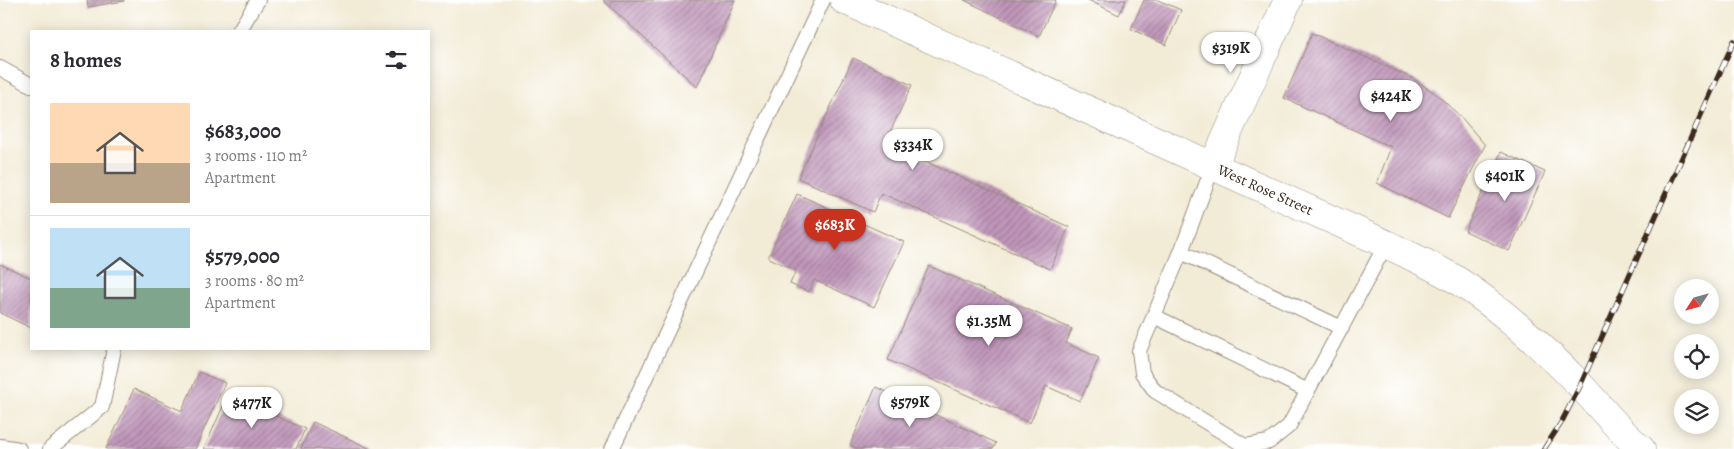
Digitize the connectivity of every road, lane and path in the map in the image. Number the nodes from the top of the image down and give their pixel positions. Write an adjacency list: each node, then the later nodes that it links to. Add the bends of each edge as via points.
1 (258, 0): 5 (lane)
2 (823, 0): 18 (lane)
3 (844, 0): 8 (main road, West Rose Street)
4 (1288, 0): 8 (main road)
5 (240, 30)
6 (0, 68): 7 (lane)
7 (30, 83)
8 (1213, 166): 9 (main road, West Rose Street); 10 (lane)
9 (1386, 244): 12 (lane); 19 (main road, West Rose Street, via 1455,279 1517,324)
10 (1181, 252): 11 (lane); 12 (lane)
11 (1154, 316): 14 (lane); 14 (lane, via 1138,350 1142,373 1155,391 1245,446 1269,442 1289,426)
12 (1342, 328): 14 (lane)
13 (114, 350): 17 (lane, via 102,407)
14 (1308, 391)
15 (0, 446): 16 (lane)
16 (19, 449)
17 (50, 449)
18 (612, 449)
19 (1641, 449)

